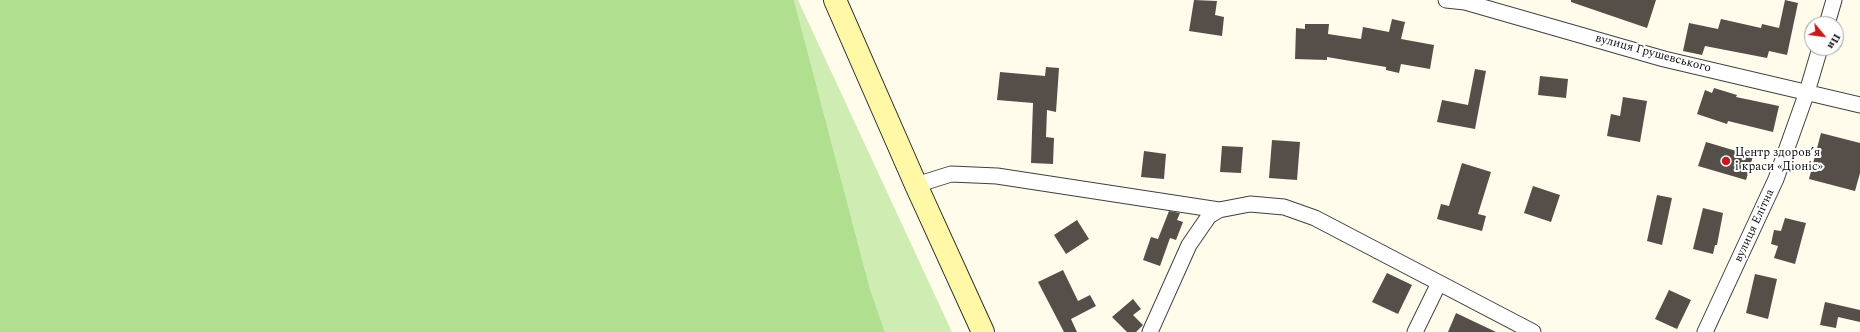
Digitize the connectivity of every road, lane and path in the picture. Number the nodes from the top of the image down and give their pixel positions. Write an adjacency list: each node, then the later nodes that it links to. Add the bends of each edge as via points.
1 (835, 0): 9 (main road)
2 (1446, 0): 4 (street, вулиця Грушевського)
3 (1834, 0): 5 (street)
4 (1465, 1): 7 (street, вулиця Грушевського, via 1664,59)
5 (1829, 16)
6 (1818, 56): 7 (street, вулиця Елітна)
7 (1807, 92): 8 (street, вулиця Грушевського); 16 (street, вулиця Елітна, via 1776,179)
8 (1860, 105)
9 (916, 185): 10 (street, via 951,174 997,176); 12 (main road)
10 (1219, 210): 11 (street, via 1250,204 1284,207 1300,212); 13 (street, via 1209,216 1189,246)
11 (1439, 283): 14 (street); 15 (street)
12 (983, 332)
13 (1150, 332)
14 (1416, 332)
15 (1533, 332)
16 (1705, 332)

